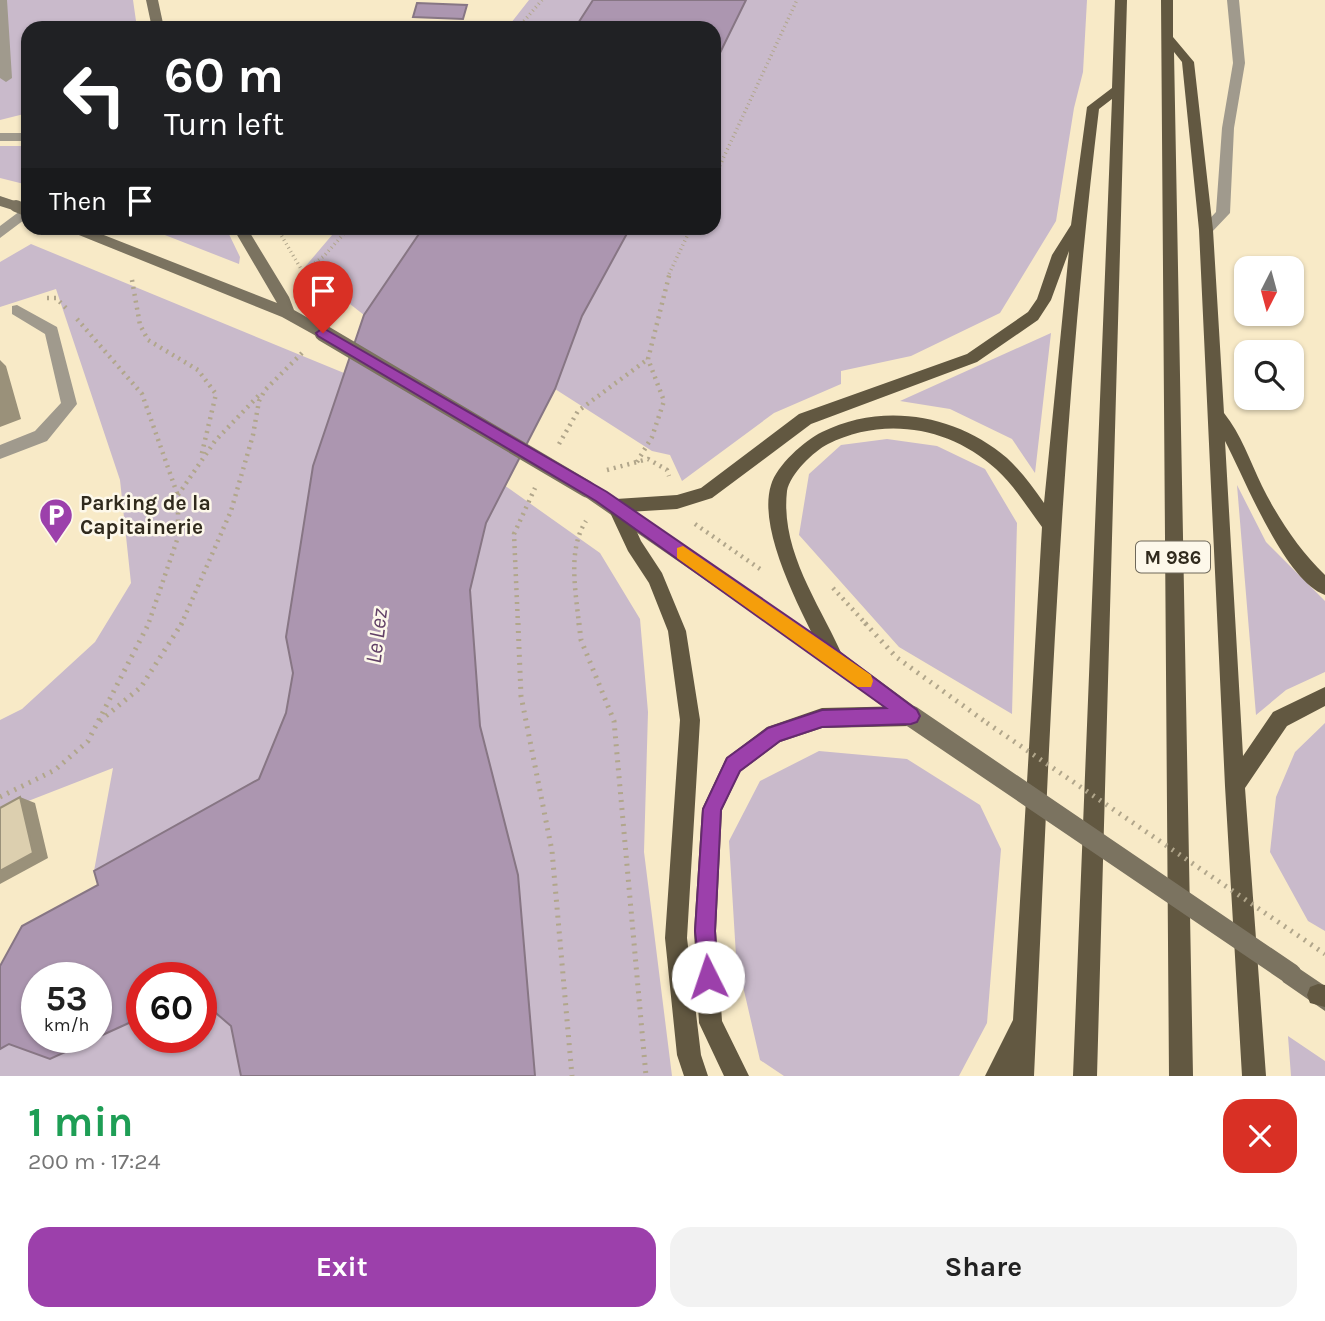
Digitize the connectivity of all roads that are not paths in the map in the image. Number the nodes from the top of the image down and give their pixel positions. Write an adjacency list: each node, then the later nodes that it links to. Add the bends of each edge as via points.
1 (1, 0): 8 (street)
2 (152, 0): 6 (main road)
3 (1121, 0): 9 (main road)
4 (1167, 0): 7 (main road, M 986)
5 (1233, 0): 16 (street, via 1239,63 1228,128 1223,213)
6 (156, 21)
7 (1167, 37): 16 (main road, M 986, via 1188,62); 38 (main road, M 986)
8 (6, 78)
9 (1118, 89): 15 (main road, via 1093,107); 37 (main road)
10 (0, 137): 11 (street)
11 (21, 137)
12 (0, 201): 13 (main road)
13 (21, 208)
14 (21, 212): 17 (street)
15 (1078, 225): 24 (main road, via 1059,255 1044,300 1033,316 972,358 805,419 706,493 677,502); 25 (main road)
16 (1206, 229): 22 (main road, M 986)
17 (0, 233)
18 (94, 235): 20 (main road)
19 (244, 235): 20 (main road)
20 (286, 307): 24 (main road, bridge)
21 (17, 310): 23 (street, via 52,331 69,404 41,436)
22 (1216, 415): 26 (main road, via 1229,429 1277,527); 30 (main road, M 986)
23 (0, 452)
24 (601, 497): 27 (main road); 33 (main road, via 656,579 677,631 690,720 676,938 689,1055)
25 (1051, 524): 27 (main road, via 1017,478 992,455 932,425 896,420 857,424 816,443 779,486 779,520 789,565); 32 (main road)
26 (1325, 587)
27 (835, 659): 29 (main road)
28 (1325, 696): 30 (main road, via 1280,719)
29 (911, 716): 31 (main road, bridge); 34 (main road, via 822,718 774,734 733,765 712,809 705,931 711,1023)
30 (1235, 786): 39 (main road, M 986)
31 (1323, 997)
32 (1026, 1017): 35 (main road); 36 (main road)
33 (696, 1076)
34 (737, 1076)
35 (997, 1076)
36 (1022, 1076)
37 (1085, 1076)
38 (1181, 1076)
39 (1254, 1076)

